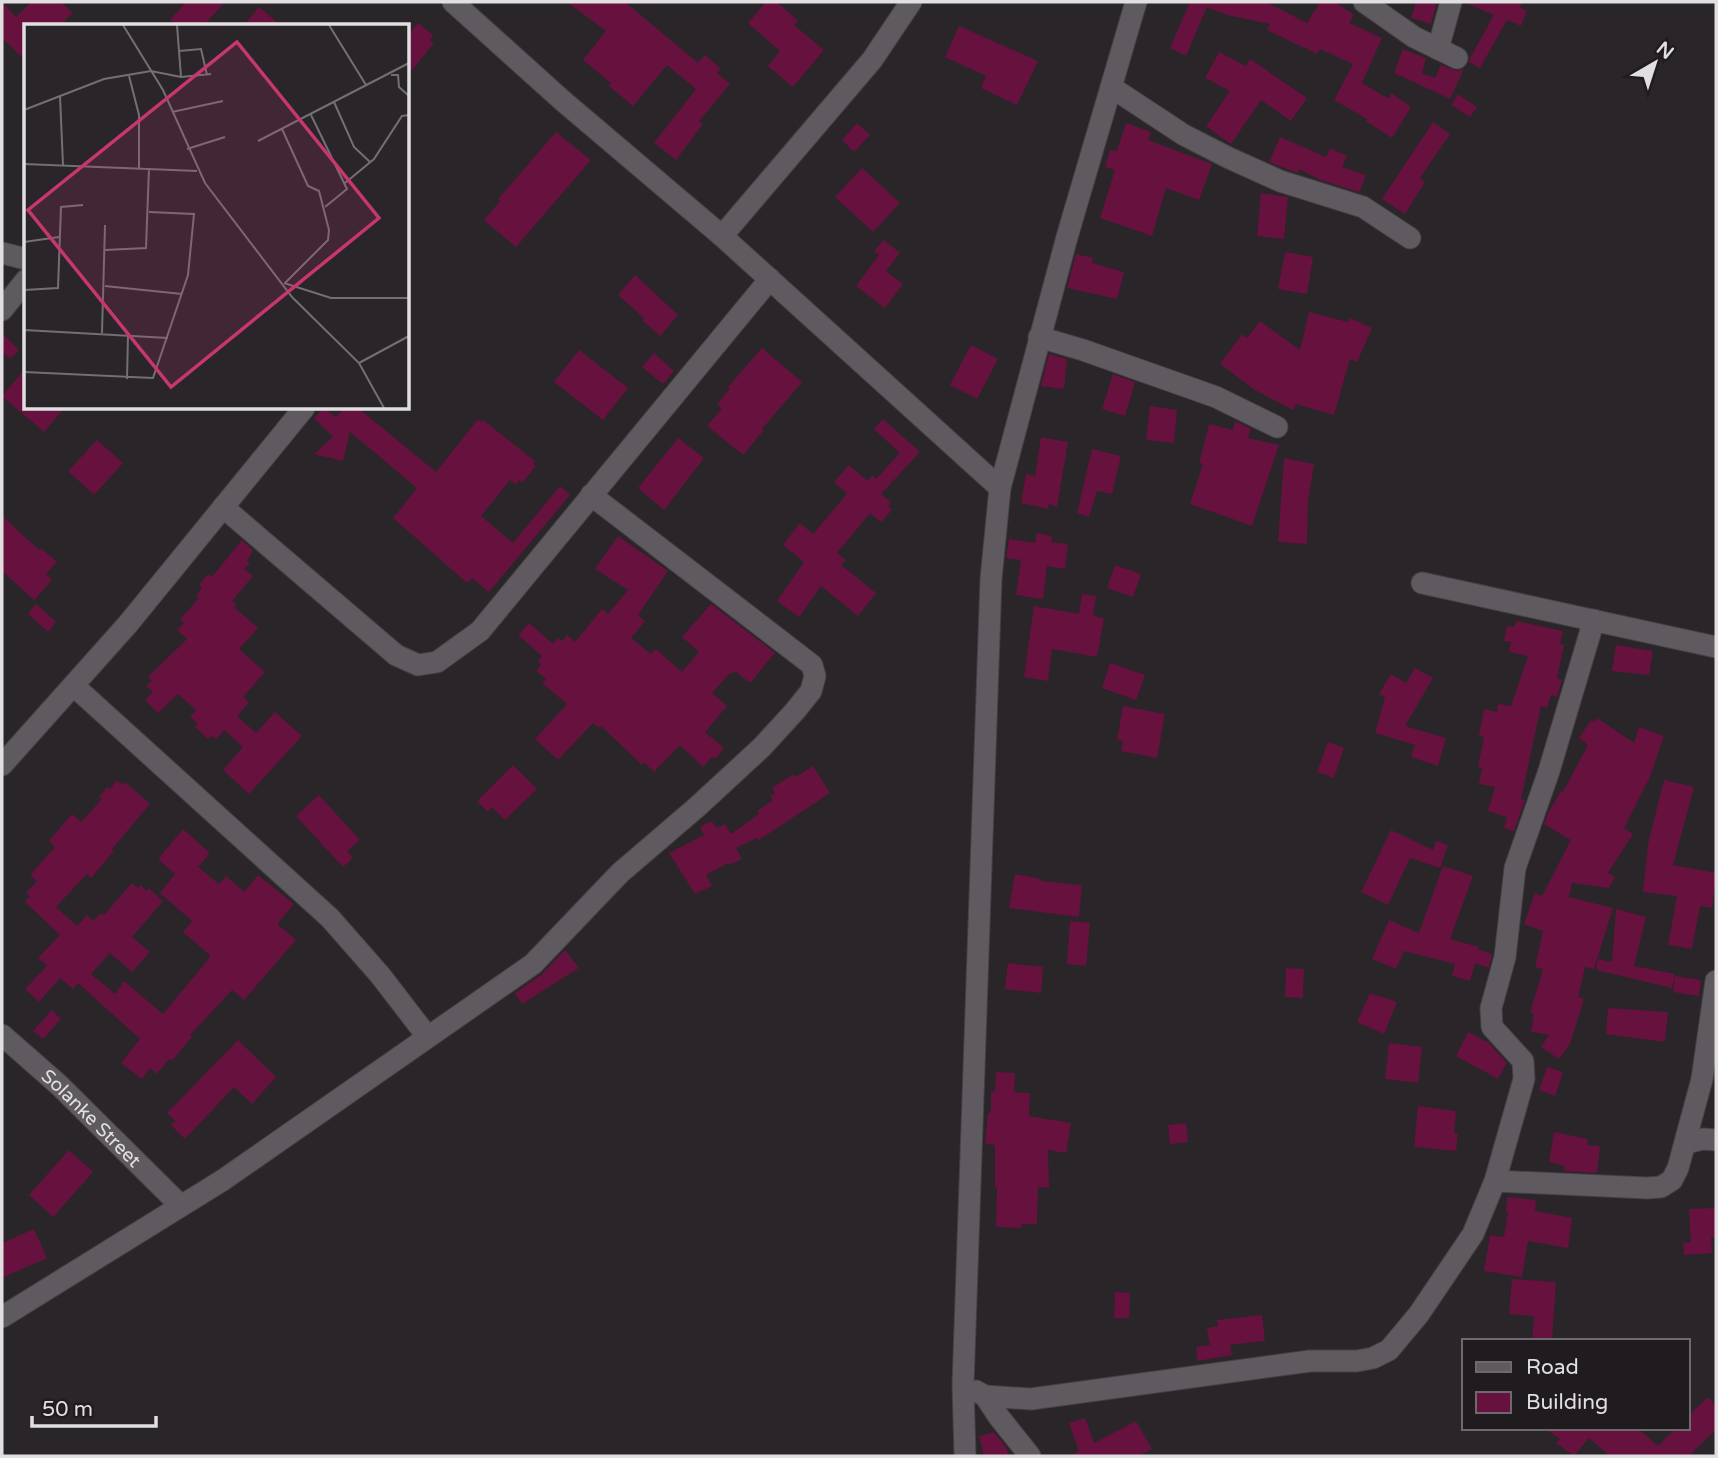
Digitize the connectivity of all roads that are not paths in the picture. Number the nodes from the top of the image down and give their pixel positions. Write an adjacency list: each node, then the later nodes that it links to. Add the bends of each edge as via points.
1 (453, 2): 7 (street)
2 (911, 2): 7 (street, via 872,60)
3 (1136, 2): 6 (street)
4 (1364, 2): 5 (street, via 1448,54)
5 (1451, 2)
6 (1111, 86): 8 (street, via 1184,135 1229,158 1280,181 1363,207); 14 (street)
7 (722, 236): 11 (street)
8 (1410, 238)
9 (2, 253): 10 (street)
10 (24, 258)
11 (771, 279): 17 (street); 18 (street)
12 (24, 283): 13 (street)
13 (2, 310)
14 (1039, 337): 16 (street, via 1216,397); 17 (street)
15 (302, 410): 19 (street)
16 (1277, 427)
17 (1000, 488): 33 (street, via 991,579)
18 (591, 495): 19 (street, via 480,631 437,662 418,665 377,641); 27 (street, via 812,665 811,691 762,747 620,873 533,964)
19 (223, 507): 23 (street)
20 (1422, 583): 21 (street)
21 (1594, 621): 22 (street); 30 (street, via 1515,868 1505,957 1490,1007 1492,1027 1523,1061 1524,1079)
22 (1716, 647)
23 (74, 686): 24 (street); 27 (street, via 330,918)
24 (2, 765)
25 (1716, 981): 29 (street, via 1702,1079)
26 (2, 1035): 31 (street, Solanke Street)
27 (428, 1036): 31 (street, via 304,1125)
28 (1716, 1140): 29 (street)
29 (1686, 1143): 30 (street, via 1672,1180 1661,1187)
30 (1495, 1181): 34 (street, via 1473,1234 1419,1314 1389,1350 1373,1358 1310,1361 1031,1399)
31 (180, 1205): 32 (street)
32 (2, 1317)
33 (963, 1385): 34 (street); 35 (street)
34 (985, 1396): 36 (street)
35 (964, 1456)
36 (1030, 1456)

